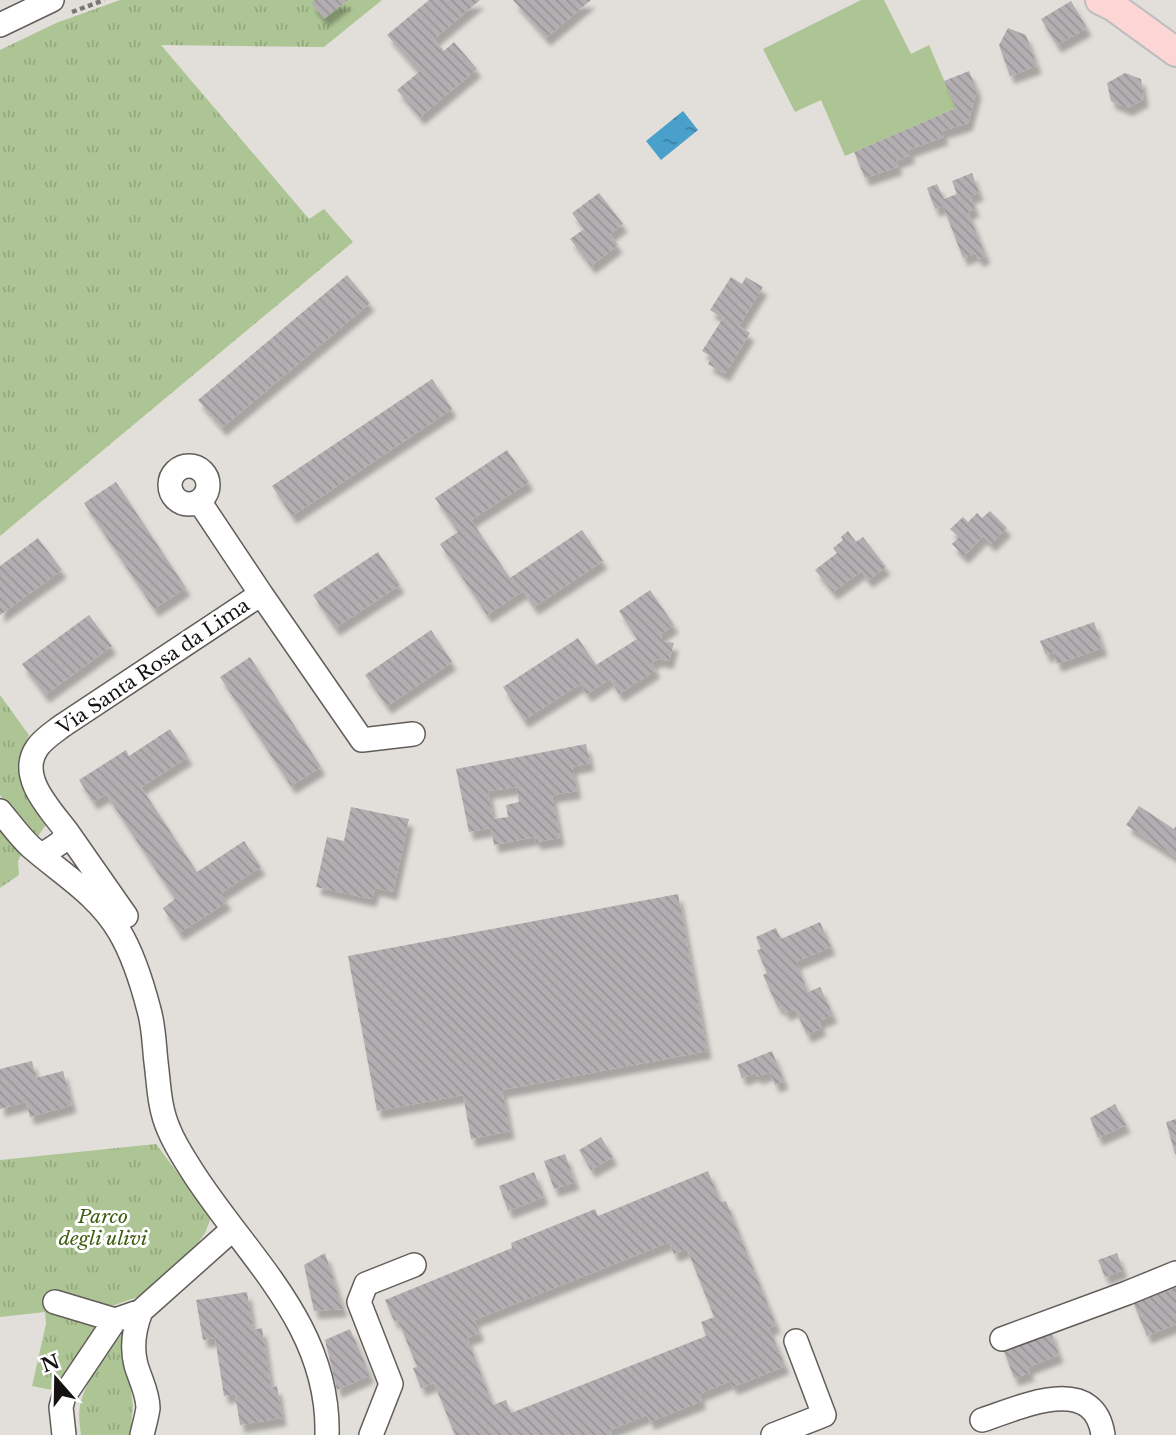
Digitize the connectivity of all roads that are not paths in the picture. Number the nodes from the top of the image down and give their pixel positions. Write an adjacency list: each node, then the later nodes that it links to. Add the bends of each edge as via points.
1 (52, 0): 3 (street)
2 (1100, 0): 4 (main road)
3 (0, 25)
4 (1176, 52)
5 (199, 501): 6 (street)
6 (261, 594): 7 (street, Via Santa Rosa da Lima, via 362,740); 9 (street, Via Santa Rosa da Lima, via 43,741 30,763 34,786)
7 (413, 734)
8 (0, 811): 10 (street)
9 (68, 833): 10 (street); 11 (street, Via Santa Rosa da Lima, via 124,911 140,942 149,969)
10 (42, 855): 11 (street, via 91,895 113,922 128,947)
11 (150, 1011): 12 (street, via 167,1127)
12 (233, 1229): 16 (street); 23 (street, via 281,1292 308,1344 324,1390)
13 (414, 1265): 24 (street, via 366,1284 359,1302 391,1384)
14 (1176, 1273): 18 (street)
15 (55, 1302): 17 (street)
16 (141, 1311): 17 (street); 22 (street, via 133,1343 148,1407)
17 (115, 1320): 21 (street, via 64,1396)
18 (1002, 1339)
19 (796, 1341): 25 (street, via 824,1415)
20 (982, 1420): 26 (street, via 1048,1399 1069,1399 1086,1404 1097,1415)
21 (64, 1435)
22 (142, 1435)
23 (327, 1435)
24 (371, 1435)
25 (773, 1435)
26 (1103, 1435)

